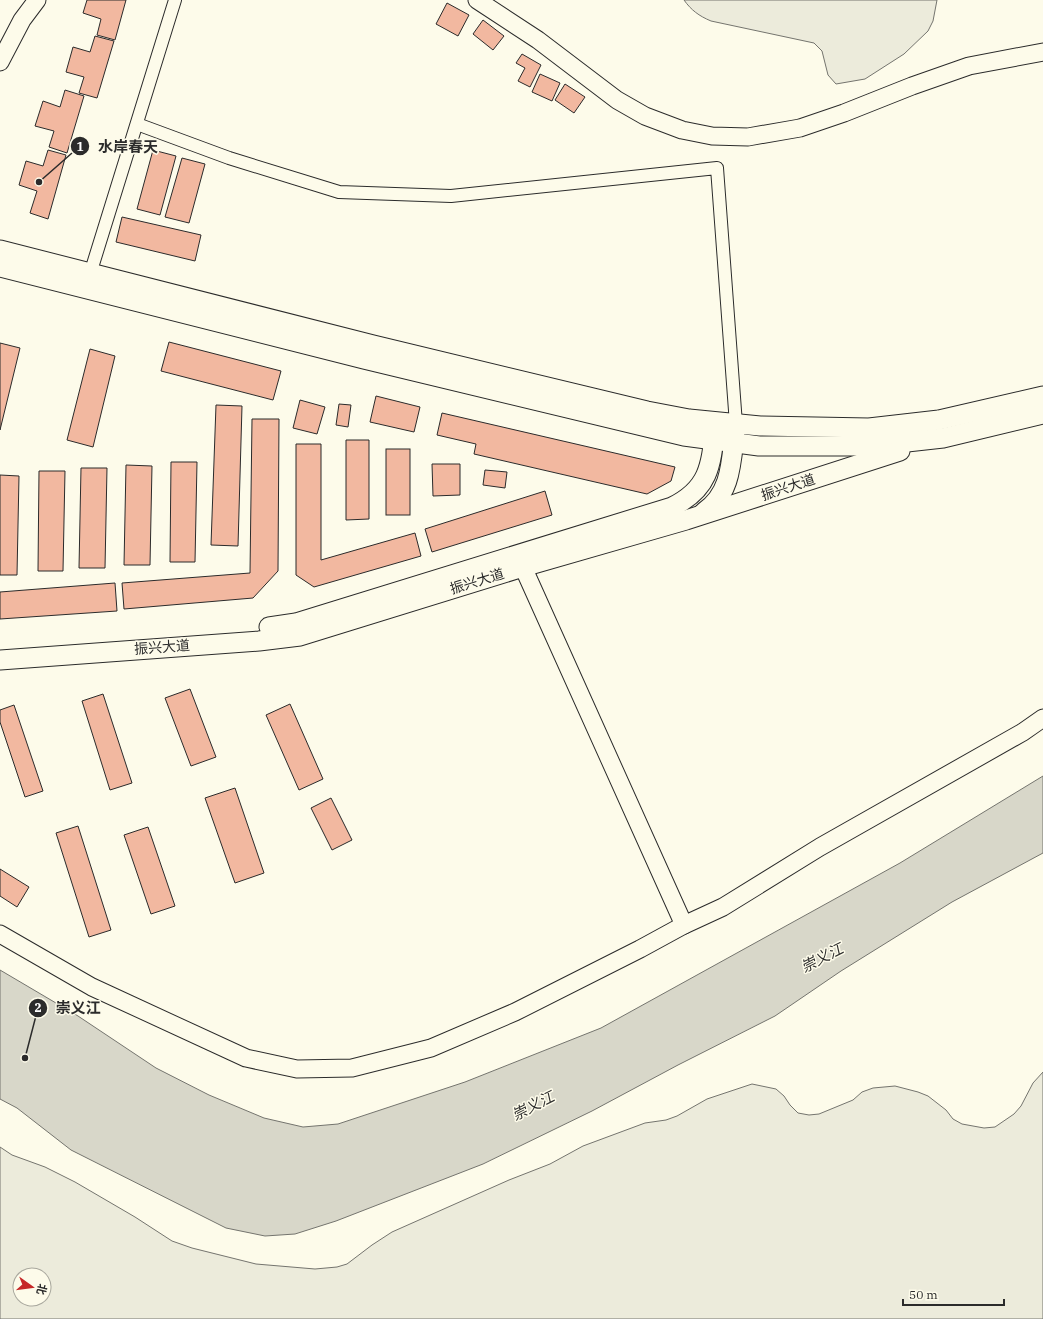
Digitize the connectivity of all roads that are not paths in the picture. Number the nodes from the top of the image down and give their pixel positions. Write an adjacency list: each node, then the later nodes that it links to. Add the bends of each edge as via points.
1 (37, 0): 5 (main road, via 22,20)
2 (175, 0): 6 (street)
3 (477, 0): 4 (main road, via 538,40 617,100 653,119 682,130 712,136 748,137 800,128 968,66)
4 (1043, 52)
5 (0, 62)
6 (137, 124): 9 (street); 13 (street, via 229,158 339,192 451,196 717,168)
7 (0, 250): 9 (main road)
8 (0, 267): 15 (main road, via 622,422)
9 (90, 274): 12 (main road, via 647,411)
10 (1043, 396): 13 (main road, via 939,420 869,428 768,427)
11 (1043, 414): 14 (main road)
12 (716, 422): 13 (main road); 15 (main road, 振兴大道)
13 (736, 424): 16 (main road)
14 (943, 438): 16 (main road, via 872,446 781,447); 17 (main road, 振兴大道)
15 (714, 440): 16 (main road); 18 (main road, 振兴大道, via 710,469 691,496 672,507)
16 (733, 443): 17 (main road, via 728,481 720,497 705,512)
17 (686, 520): 18 (main road, 振兴大道)
18 (521, 560): 19 (main road, 振兴大道, via 296,623 255,629); 20 (main road, 振兴大道, via 300,636); 22 (main road)
19 (0, 647)
20 (0, 660)
21 (1043, 718): 22 (main road, via 1023,732 820,847 723,907)
22 (684, 925): 23 (main road, via 508,1015 431,1048 352,1068 297,1069 246,1058 92,987)
23 (0, 934)

